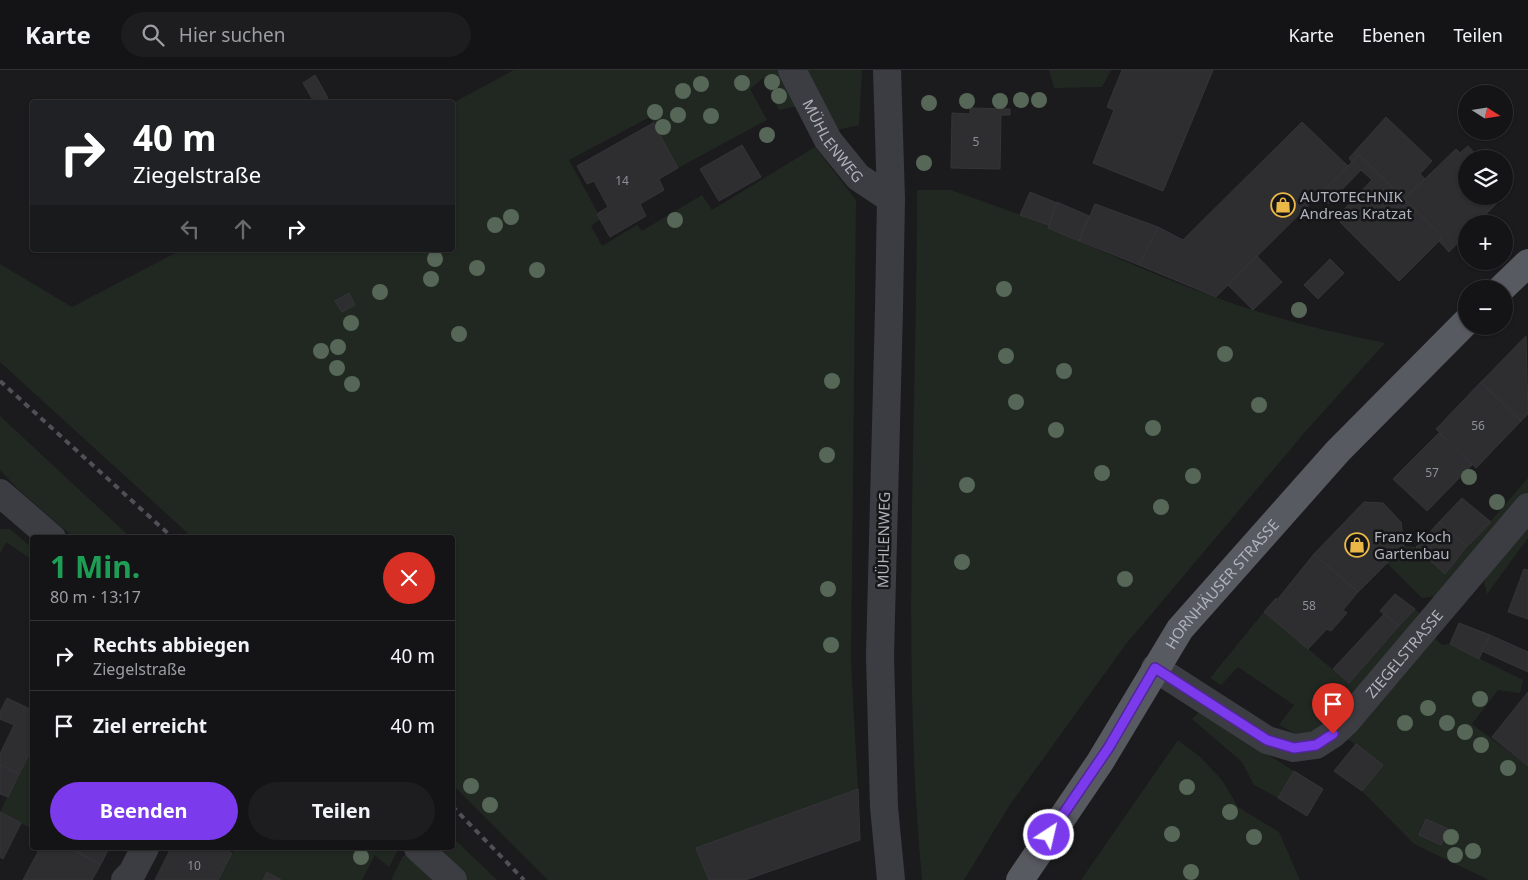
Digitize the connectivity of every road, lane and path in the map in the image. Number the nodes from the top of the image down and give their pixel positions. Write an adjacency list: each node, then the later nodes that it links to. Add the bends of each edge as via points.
1 (792, 70): 3 (street, MÜHLENWEG, via 828,140 858,178)
2 (887, 70): 3 (street, MÜHLENWEG)
3 (890, 199): 15 (street, MÜHLENWEG, via 880,656 884,807)
4 (1528, 263): 5 (main road)
5 (1510, 280)
6 (1458, 330): 10 (main road, HORNHÄUSER STRASSE, via 1272,523 1180,629)
7 (0, 493): 9 (street)
8 (1528, 507): 10 (street, ZIEGELSTRASSE, via 1346,722 1316,745 1294,748 1267,740)
9 (49, 535)
10 (1155, 668): 16 (main road, HORNHÄUSER STRASSE, via 1104,754)
11 (144, 850): 13 (street)
12 (420, 850): 14 (street)
13 (125, 880)
14 (453, 880)
15 (891, 880)
16 (1020, 880)

